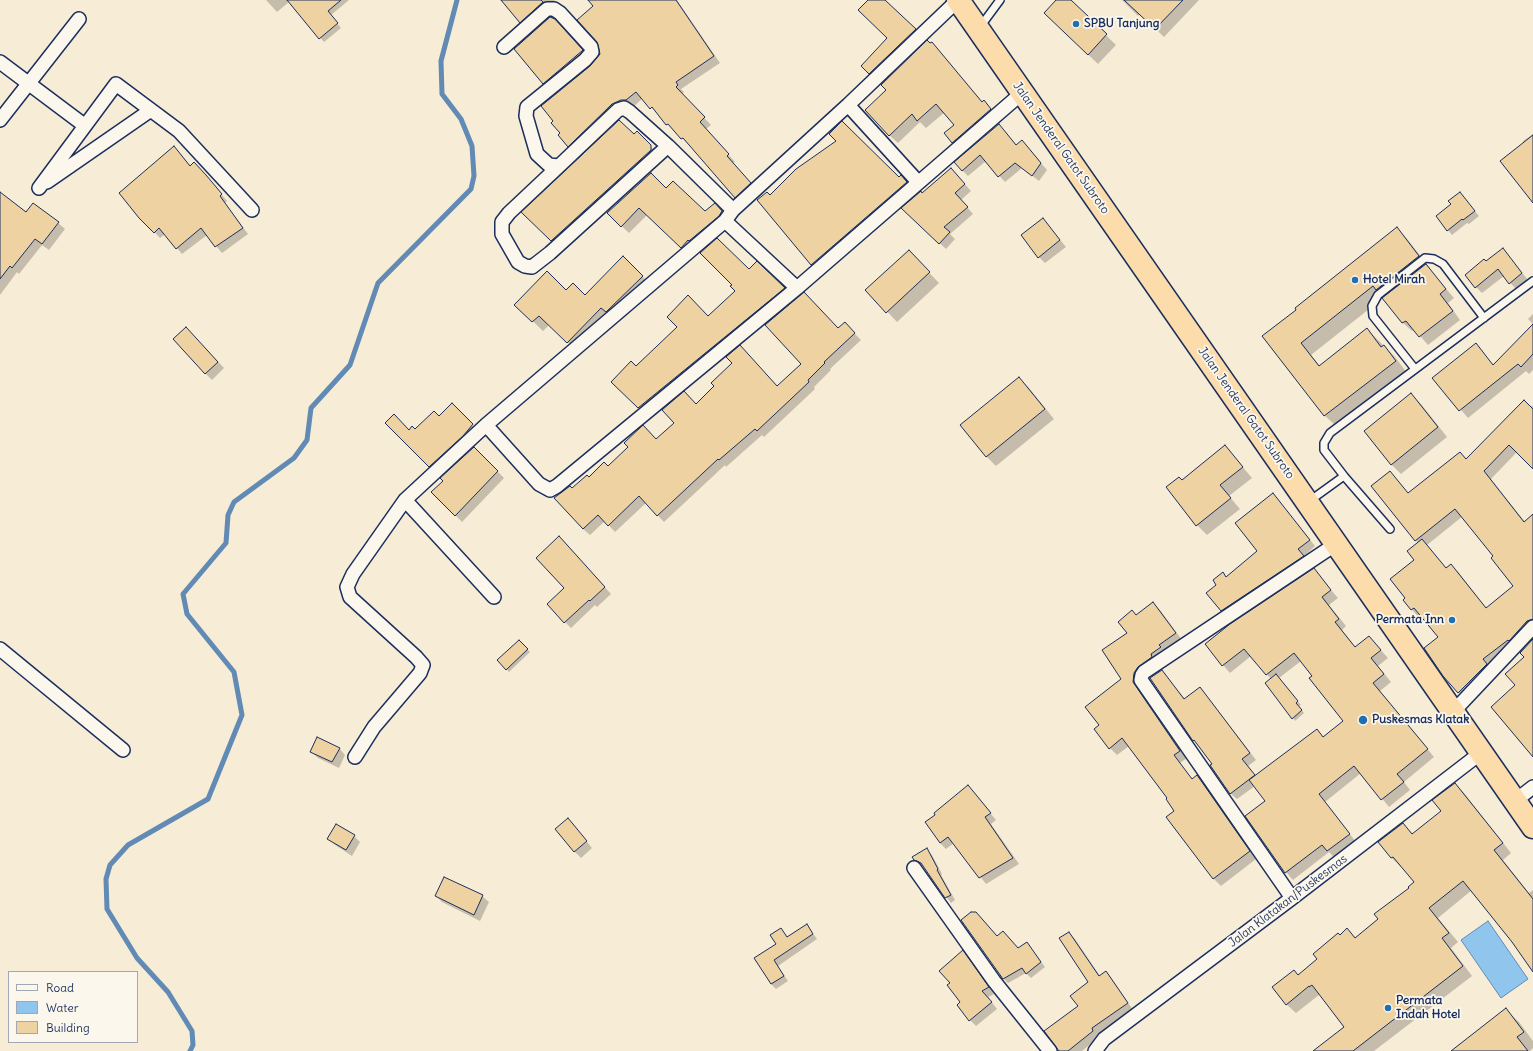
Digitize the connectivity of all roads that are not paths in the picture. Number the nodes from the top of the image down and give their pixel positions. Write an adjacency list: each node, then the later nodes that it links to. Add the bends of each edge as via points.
1 (958, 0): 4 (highway, Jalan Jenderal Gatot Subroto); 9 (street)
2 (1000, 0): 4 (lane)
3 (79, 20): 7 (street)
4 (979, 28): 8 (highway, Jalan Jenderal Gatot Subroto)
5 (504, 47): 14 (street, via 547,9 554,9 591,47 592,52 585,60 527,108 526,116 537,154 549,165)
6 (0, 62): 7 (street)
7 (29, 84): 11 (street); 12 (street)
8 (1022, 92): 15 (street); 26 (highway, Jalan Jenderal Gatot Subroto)
9 (848, 105): 15 (street); 17 (street)
10 (151, 110): 12 (street, via 116,84); 12 (street, via 39,188); 16 (street, via 179,131)
11 (0, 120)
12 (84, 125)
13 (668, 146): 14 (street, via 624,108 618,110); 14 (street, via 550,253 532,267 525,266 518,262 502,234 502,222); 17 (street)
14 (559, 166)
15 (918, 182): 20 (street)
16 (252, 210)
17 (733, 210): 18 (street)
18 (725, 221): 20 (street); 23 (street)
19 (1533, 281): 21 (lane)
20 (797, 288): 23 (street, via 550,490 539,484)
21 (1484, 318): 22 (lane); 22 (lane, via 1443,264 1425,258 1378,295 1372,306 1373,316)
22 (1415, 368): 24 (lane, via 1330,433 1324,443 1324,450)
23 (486, 425): 25 (street)
24 (1344, 476): 26 (lane); 27 (lane)
25 (405, 500): 29 (street); 35 (street, via 353,574 347,587 350,597 422,665 420,674 374,727)
26 (1308, 502): 28 (highway, Jalan Jenderal Gatot Subroto)
27 (1390, 529)
28 (1336, 544): 32 (highway, Jalan Jenderal Gatot Subroto); 40 (street, via 1144,672 1141,680)
29 (494, 597)
30 (1533, 627): 32 (street)
31 (0, 649): 33 (street)
32 (1453, 712): 34 (highway, Jalan Jenderal Gatot Subroto)
33 (124, 750)
34 (1482, 752): 37 (highway, Jalan Jenderal Gatot Subroto); 40 (street, Jalan Klatakan/Puskesmas)
35 (354, 757)
36 (1533, 787): 37 (street)
37 (1515, 802): 38 (highway, Jalan Jenderal Gatot Subroto)
38 (1533, 827)
39 (914, 868): 41 (street, via 994,981)
40 (1292, 898): 42 (street, Jalan Klatakan/Puskesmas, via 1104,1039)
41 (1050, 1051)
42 (1095, 1051)

